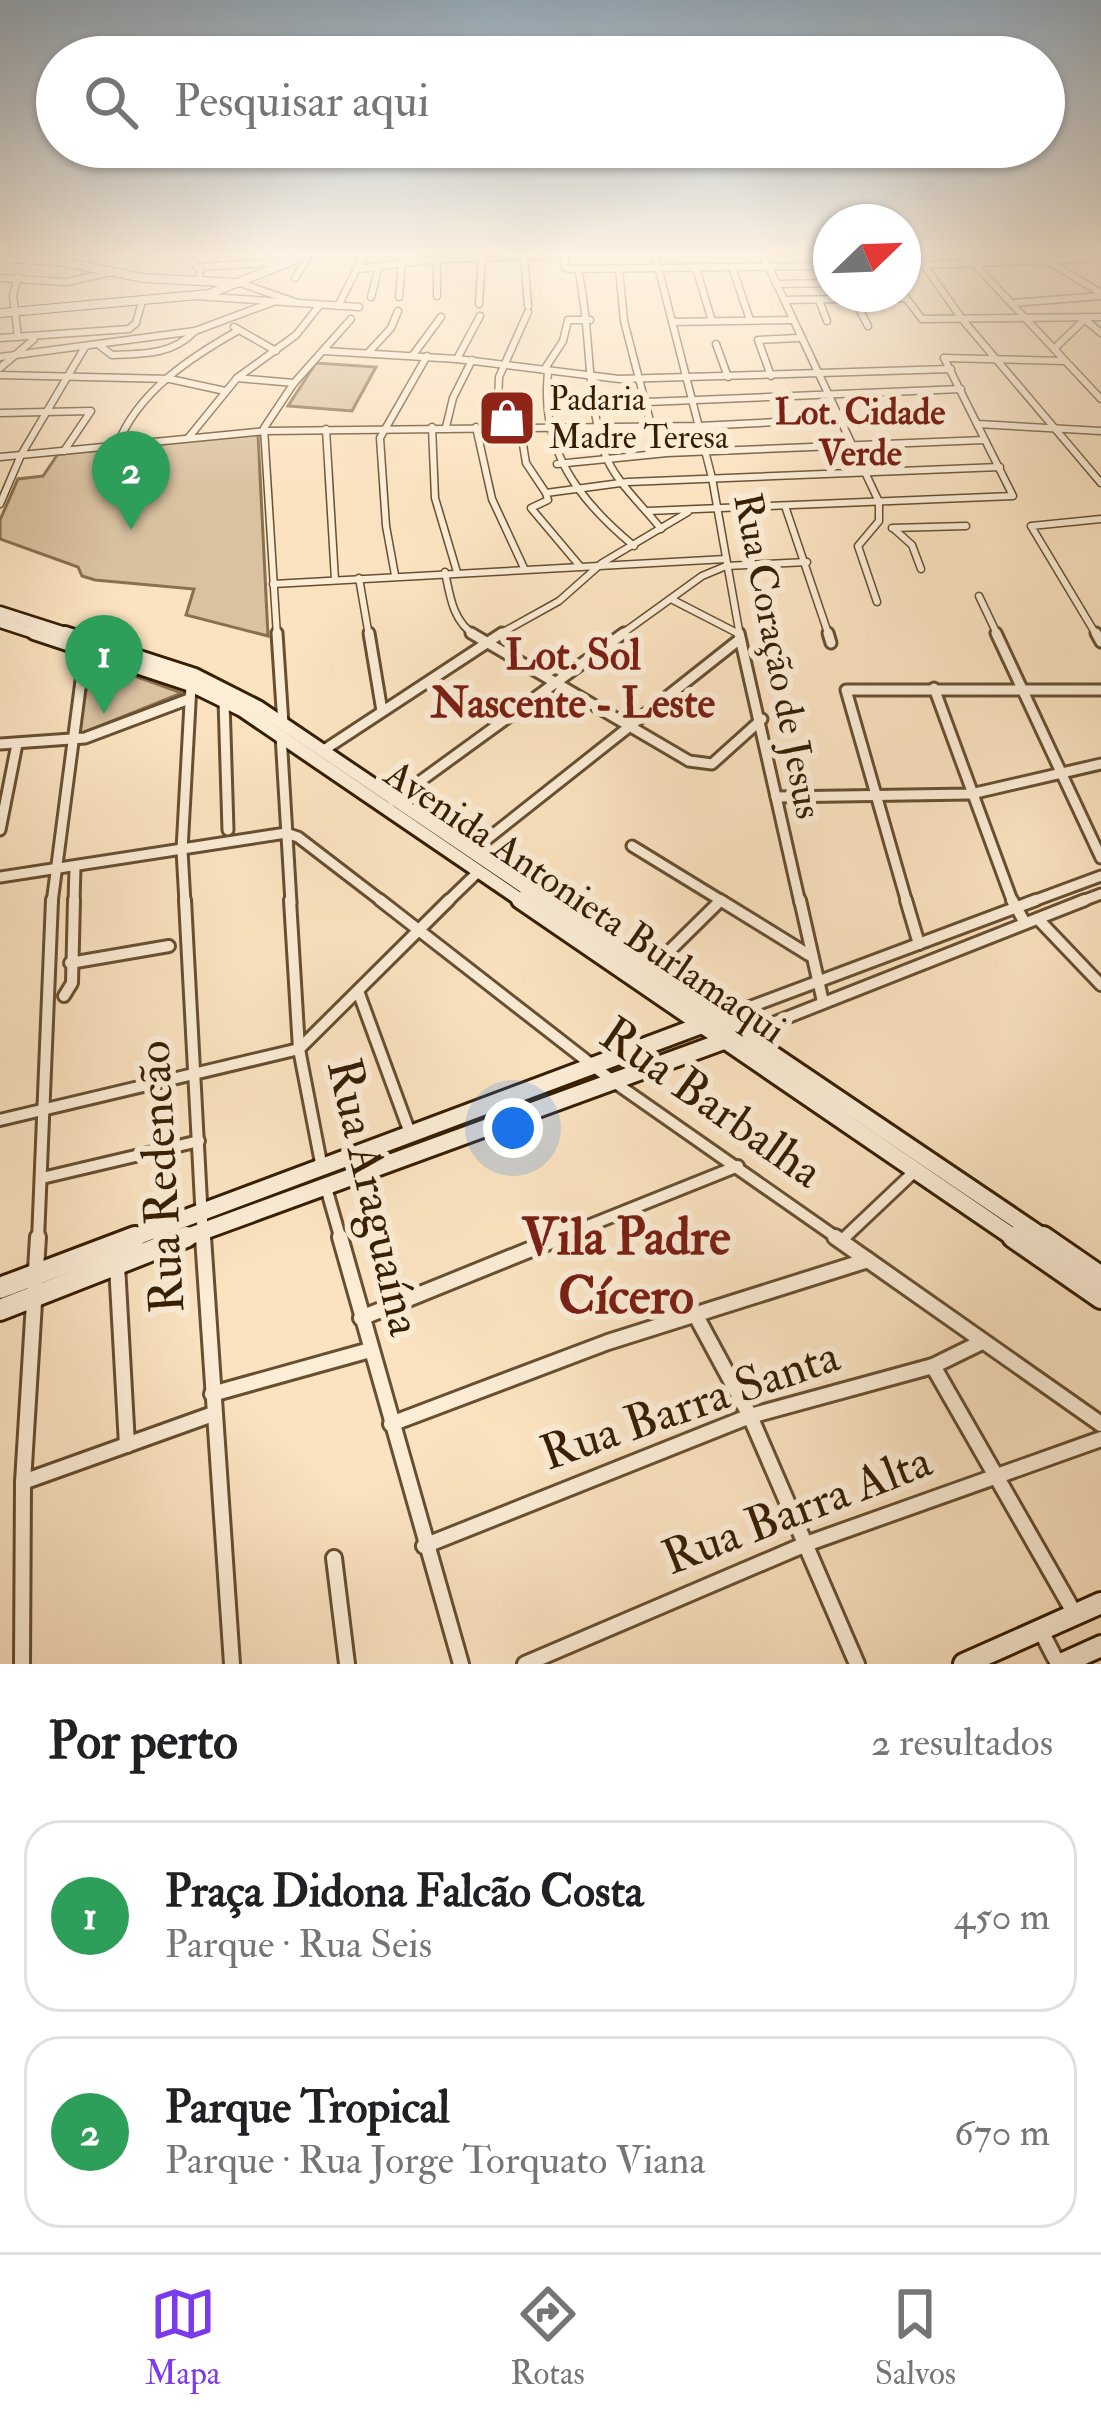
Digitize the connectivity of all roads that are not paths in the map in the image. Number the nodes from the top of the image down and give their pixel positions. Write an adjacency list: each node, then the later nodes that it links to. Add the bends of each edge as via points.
1 (17, 333): 21 (street)
2 (94, 333): 24 (street)
3 (184, 333): 26 (street)
4 (194, 333): 26 (street, via 186,343 112,356)
5 (235, 333): 51 (street)
6 (244, 333): 29 (street)
7 (294, 333): 29 (street)
8 (340, 333): 30 (street)
9 (387, 333): 31 (street)
10 (429, 333): 33 (street)
11 (471, 333): 36 (street)
12 (521, 333): 40 (street)
13 (564, 333): 42 (street)
14 (590, 333): 49 (street)
15 (628, 333): 52 (street)
16 (675, 333): 50 (street, Rua Coração de Jesus)
17 (797, 333): 23 (street)
18 (974, 333): 37 (street)
19 (1038, 333): 28 (street)
20 (1069, 333): 28 (street)
21 (18, 337): 22 (street); 24 (street)
22 (0, 338)
23 (799, 338): 44 (street); 45 (street, via 760,339)
24 (34, 339): 32 (street)
25 (716, 344): 46 (street)
26 (99, 345): 27 (street)
27 (85, 347): 32 (street); 47 (street)
28 (1054, 349): 39 (street)
29 (276, 351): 48 (street)
30 (324, 351): 31 (street); 53 (street)
31 (368, 353): 33 (street)
32 (16, 355): 35 (street); 43 (street)
33 (412, 355): 34 (street)
34 (427, 356): 36 (street); 73 (street)
35 (0, 357)
36 (457, 359): 38 (street)
37 (996, 359): 39 (street); 41 (street, via 944,358); 74 (street)
38 (472, 360): 40 (street); 71 (street)
39 (1067, 361): 57 (street)
40 (503, 364): 42 (street); 67 (street)
41 (951, 369): 44 (street); 54 (street)
42 (546, 371): 49 (street); 65 (street)
43 (0, 372): 47 (street)
44 (815, 374): 45 (street); 56 (street)
45 (771, 376): 46 (street)
46 (728, 377): 50 (street)
47 (68, 378): 51 (street); 60 (street)
48 (237, 378): 53 (street); 55 (street)
49 (591, 378): 52 (street); 63 (street)
50 (686, 378): 52 (street); 58 (street, Rua Coração de Jesus)
51 (170, 379): 55 (street); 80 (street, via 127,420)
52 (639, 379): 59 (street)
53 (294, 382): 76 (street)
54 (961, 389): 56 (street); 64 (street)
55 (226, 391): 78 (street)
56 (826, 396): 58 (street); 62 (street)
57 (1101, 399)
58 (692, 400): 59 (street); 69 (street, Rua Coração de Jesus)
59 (646, 402): 66 (street)
60 (46, 411): 61 (street); 82 (street, via 92,414); 84 (street)
61 (0, 413)
62 (837, 419): 69 (street); 81 (street)
63 (599, 424): 65 (street); 66 (street); 86 (street)
64 (977, 424): 74 (street); 79 (street)
65 (548, 425): 68 (street); 87 (street)
66 (651, 425): 69 (street)
67 (497, 426): 68 (street); 72 (street)
68 (520, 426): 94 (street, via 526,463)
69 (699, 426): 83 (street, Rua Coração de Jesus)
70 (432, 427): 71 (street); 73 (street); 114 (street, via 435,498)
71 (446, 427): 72 (street)
72 (476, 427): 111 (street, via 492,499)
73 (382, 428): 75 (street); 115 (street)
74 (1052, 428): 77 (street); 92 (street)
75 (326, 429): 76 (street); 117 (street)
76 (266, 431): 78 (street); 118 (street, Rua Araguaína)
77 (1101, 431)
78 (188, 439): 80 (street)
79 (984, 440): 81 (street); 88 (street)
80 (117, 446): 82 (street)
81 (852, 446): 83 (street); 89 (street)
82 (64, 451): 84 (street)
83 (705, 452): 86 (street); 90 (street, Rua Coração de Jesus)
84 (21, 455): 85 (street); 96 (street)
85 (0, 458)
86 (606, 458): 87 (street); 91 (street)
87 (557, 464): 93 (street)
88 (1000, 467): 89 (street); 95 (street, via 1013,496)
89 (866, 472): 90 (street); 95 (street)
90 (712, 478): 91 (street); 98 (street, Rua Coração de Jesus)
91 (628, 482): 93 (street); 100 (street)
92 (1101, 483)
93 (575, 487): 94 (street); 106 (street)
94 (546, 493): 110 (street, via 532,510)
95 (879, 502): 97 (street); 102 (street)
96 (0, 504)
97 (784, 506): 98 (street); 108 (street)
98 (718, 508): 99 (street); 107 (street, Rua Coração de Jesus)
99 (693, 509): 100 (street); 105 (street)
100 (648, 512): 105 (street)
101 (1101, 519): 125 (street, via 1030,526)
102 (879, 520): 104 (street); 121 (street, via 858,546)
103 (966, 526): 104 (street)
104 (892, 528): 112 (street, via 912,545)
105 (661, 529): 106 (street)
106 (634, 546): 109 (street)
107 (726, 562): 108 (street); 109 (street); 120 (street); 124 (street, Rua Coração de Jesus)
108 (807, 562): 127 (street)
109 (602, 563): 110 (street); 126 (street, via 560,601)
110 (579, 565): 111 (street)
111 (524, 568): 114 (street)
112 (921, 568)
113 (445, 572): 114 (street); 115 (street); 126 (street, via 458,624)
114 (457, 572)
115 (395, 575): 116 (street)
116 (359, 578): 117 (street); 137 (street)
117 (335, 580): 118 (street)
118 (273, 584): 140 (street, Rua Araguaína)
119 (979, 596): 135 (street)
120 (670, 599): 124 (street); 131 (street)
121 (878, 602)
122 (0, 612): 129 (main road, Avenida Antonieta Burlamaqui)
123 (0, 622): 128 (main road, Avenida Antonieta Burlamaqui)
124 (740, 636): 138 (street, Rua Coração de Jesus); 139 (street)
125 (1101, 642)
126 (484, 643): 131 (street); 137 (street)
127 (831, 643)
128 (85, 650): 129 (main road, Avenida Antonieta Burlamaqui); 141 (street)
129 (159, 669): 130 (main road, Avenida Antonieta Burlamaqui)
130 (176, 674): 134 (main road, Avenida Antonieta Burlamaqui); 140 (main road, Avenida Antonieta Burlamaqui, via 235,693)
131 (551, 684): 139 (street); 150 (street)
132 (934, 688): 135 (street); 147 (street); 148 (street, via 846,691)
133 (1101, 690): 135 (street)
134 (190, 692): 136 (main road, Avenida Antonieta Burlamaqui); 141 (street); 155 (street, Rua Redencão)
135 (1024, 693): 146 (street)
136 (224, 700): 140 (main road, Avenida Antonieta Burlamaqui); 152 (street)
137 (382, 711): 144 (street)
138 (762, 719): 139 (street, via 704,766); 149 (street, Rua Coração de Jesus)
139 (628, 728): 156 (street)
140 (290, 735): 144 (main road, Avenida Antonieta Burlamaqui); 150 (main road, Avenida Antonieta Burlamaqui); 153 (street, Rua Araguaína)
141 (71, 742): 143 (street); 159 (street)
142 (0, 744): 143 (street)
143 (17, 744): 151 (street)
144 (324, 751): 150 (main road, Avenida Antonieta Burlamaqui)
145 (1101, 764): 146 (street)
146 (1060, 774): 147 (street); 157 (street)
147 (970, 794): 148 (street); 165 (street)
148 (877, 796): 149 (street); 170 (street)
149 (776, 797): 172 (street, Rua Coração de Jesus)
150 (389, 804): 156 (main road, Avenida Antonieta Burlamaqui); 160 (main road, Avenida Antonieta Burlamaqui)
151 (0, 830)
152 (228, 830)
153 (286, 833): 155 (street); 169 (street, Rua Barbalha); 182 (street, Rua Araguaína)
154 (632, 846): 164 (street)
155 (182, 850): 158 (street); 184 (street, Rua Redencão)
156 (472, 851): 166 (main road, Avenida Antonieta Burlamaqui)
157 (1101, 858)
158 (75, 866): 159 (street); 173 (street)
159 (54, 870): 162 (street); 186 (street)
160 (478, 872): 166 (main road, Avenida Antonieta Burlamaqui); 169 (street)
161 (1101, 876): 165 (street)
162 (0, 877)
163 (1101, 894): 167 (street)
164 (718, 903): 172 (street); 174 (street)
165 (1014, 907): 168 (street); 170 (street)
166 (560, 919): 174 (main road, Avenida Antonieta Burlamaqui); 180 (main road, Avenida Antonieta Burlamaqui)
167 (1038, 919): 168 (street); 175 (street)
168 (1025, 923): 179 (street)
169 (421, 928): 177 (street); 183 (street, Rua Barbalha)
170 (919, 944): 176 (street)
171 (169, 946): 173 (street)
172 (809, 956): 176 (street, Rua Coração de Jesus)
173 (70, 963): 178 (street)
174 (649, 971): 180 (main road, Avenida Antonieta Burlamaqui)
175 (1099, 981)
176 (818, 984): 179 (street, Rua Coração de Jesus); 180 (street)
177 (358, 991): 182 (street); 188 (street)
178 (64, 996)
179 (823, 1002): 181 (street)
180 (709, 1022): 181 (main road, Avenida Antonieta Burlamaqui); 183 (main road)
181 (732, 1038): 185 (main road); 191 (main road, Avenida Antonieta Burlamaqui); 200 (main road, Avenida Antonieta Burlamaqui)
182 (299, 1049): 184 (street); 192 (street, Rua Araguaína)
183 (593, 1066): 185 (street, Rua Barbalha); 188 (main road)
184 (194, 1076): 186 (street); 189 (street, Rua Redencão)
185 (614, 1082): 190 (street, Rua Barbalha); 192 (main road)
186 (46, 1109): 187 (street); 193 (street)
187 (0, 1120)
188 (410, 1134): 192 (main road)
189 (200, 1141): 193 (street); 194 (street, Rua Redencão)
190 (738, 1166): 196 (street, Rua Barbalha); 206 (street)
191 (915, 1171): 196 (street); 203 (main road, Avenida Antonieta Burlamaqui)
192 (324, 1176): 194 (main road); 195 (main road); 206 (street, Rua Araguaína)
193 (42, 1178): 199 (street)
194 (202, 1209): 195 (street, Rua Redencão); 199 (main road)
195 (202, 1231): 198 (main road); 210 (street, Rua Redencão)
196 (842, 1240): 197 (street, Rua Barbalha)
197 (868, 1260): 205 (street); 207 (street, Rua Barbalha)
198 (118, 1265): 202 (main road); 216 (street)
199 (34, 1275): 201 (main road); 202 (street)
200 (1101, 1277)
201 (0, 1288)
202 (32, 1298): 204 (main road); 218 (street)
203 (1101, 1298)
204 (0, 1310)
205 (695, 1315): 212 (street); 213 (street)
206 (361, 1318): 208 (street, Rua Araguaína)
207 (982, 1342): 209 (street, Rua Barra Santa); 214 (street, Rua Barbalha)
208 (370, 1350): 210 (street); 213 (street, Rua Araguaína)
209 (933, 1366): 212 (street, Rua Barra Santa); 217 (street)
210 (212, 1394): 211 (street, Rua Redencão)
211 (213, 1414): 216 (street); 227 (street, Rua Redencão)
212 (750, 1416): 219 (street); 220 (street, Rua Barra Santa)
213 (391, 1424): 220 (street, Rua Araguaína)
214 (1101, 1424)
215 (1101, 1439): 217 (street, Rua Barra Alta)
216 (127, 1445): 218 (street)
217 (994, 1477): 219 (street, Rua Barra Alta); 223 (street)
218 (23, 1482): 226 (street)
219 (806, 1544): 230 (street, Rua Barra Alta); 231 (street)
220 (424, 1546): 229 (street, Rua Araguaína)
221 (334, 1558): 228 (street)
222 (1101, 1603): 223 (main road)
223 (1076, 1614): 224 (main road)
224 (1041, 1631): 232 (main road); 233 (street)
225 (1101, 1646): 233 (main road)
226 (22, 1664)
227 (232, 1664)
228 (347, 1664)
229 (461, 1664)
230 (525, 1664)
231 (857, 1664)
232 (964, 1664)
233 (1059, 1664)

